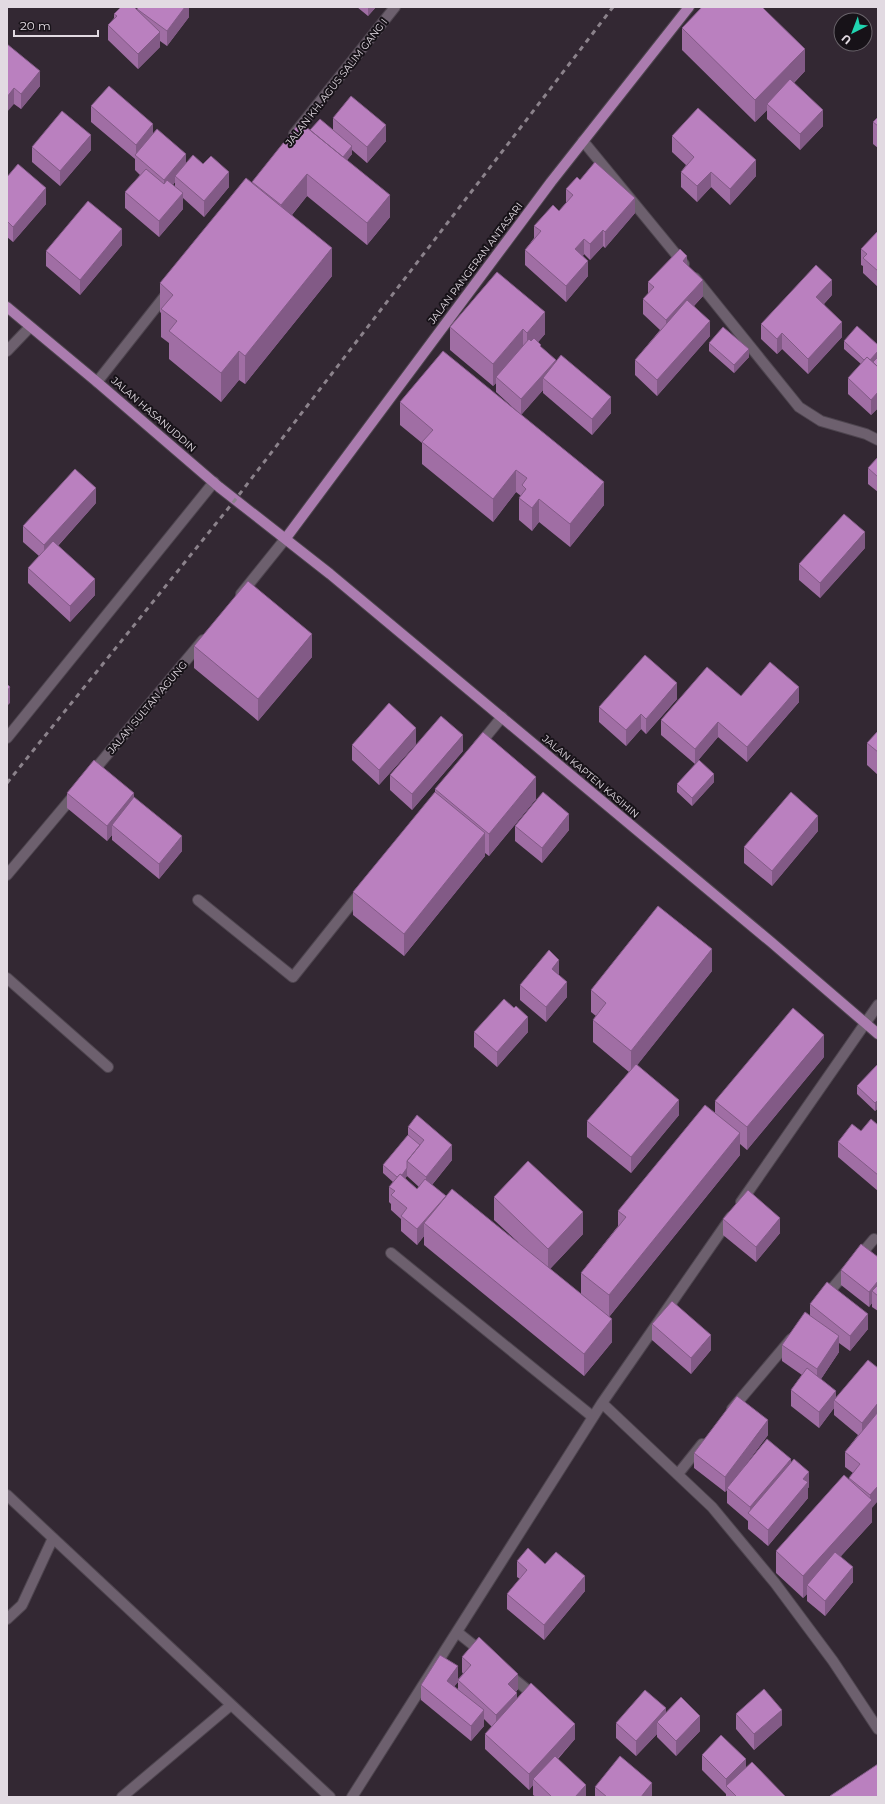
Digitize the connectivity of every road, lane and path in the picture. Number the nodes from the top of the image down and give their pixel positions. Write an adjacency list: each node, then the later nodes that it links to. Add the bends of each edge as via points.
1 (395, 7): 4 (street, JALAN KH. AGUS SALIM GANG I)
2 (689, 7): 3 (main road, JALAN PANGERAN ANTASARI)
3 (583, 141): 10 (street, via 799,407 821,421); 12 (main road, JALAN PANGERAN ANTASARI)
4 (286, 144)
5 (177, 282): 9 (street)
6 (7, 307): 7 (main road, JALAN HASANUDDIN)
7 (30, 327): 8 (street); 9 (main road, JALAN HASANUDDIN)
8 (7, 351)
9 (97, 382): 11 (main road, JALAN HASANUDDIN)
10 (878, 440)
11 (214, 482): 12 (main road, JALAN HASANUDDIN); 16 (street)
12 (286, 538): 13 (street); 15 (main road, JALAN KAPTEN KASIHIN)
13 (234, 602)
14 (209, 632): 18 (street, JALAN SULTAN AGUNG)
15 (502, 717): 17 (street); 23 (main road, JALAN KAPTEN KASIHIN)
16 (7, 738)
17 (472, 754)
18 (7, 875)
19 (368, 884): 20 (street, via 293,977)
20 (198, 900)
21 (7, 978): 25 (street)
22 (878, 1005): 23 (street)
23 (866, 1023): 24 (main road, JALAN KAPTEN KASIHIN); 30 (street)
24 (878, 1034)
25 (108, 1067)
26 (874, 1239): 28 (street)
27 (390, 1253): 31 (street)
28 (819, 1305)
29 (799, 1329): 32 (street)
30 (602, 1403): 31 (street); 34 (street)
31 (593, 1417): 38 (street)
32 (723, 1419)
33 (708, 1437): 34 (street)
34 (678, 1474): 43 (street, via 712,1507 775,1583 833,1661)
35 (7, 1495): 36 (street)
36 (53, 1538): 37 (street, via 22,1605); 42 (street)
37 (7, 1619)
38 (457, 1632): 39 (street); 46 (street)
39 (488, 1657)
40 (500, 1667): 41 (street)
41 (543, 1703)
42 (232, 1705): 44 (street); 45 (street)
43 (878, 1729)
44 (122, 1797)
45 (330, 1797)
46 (352, 1797)

